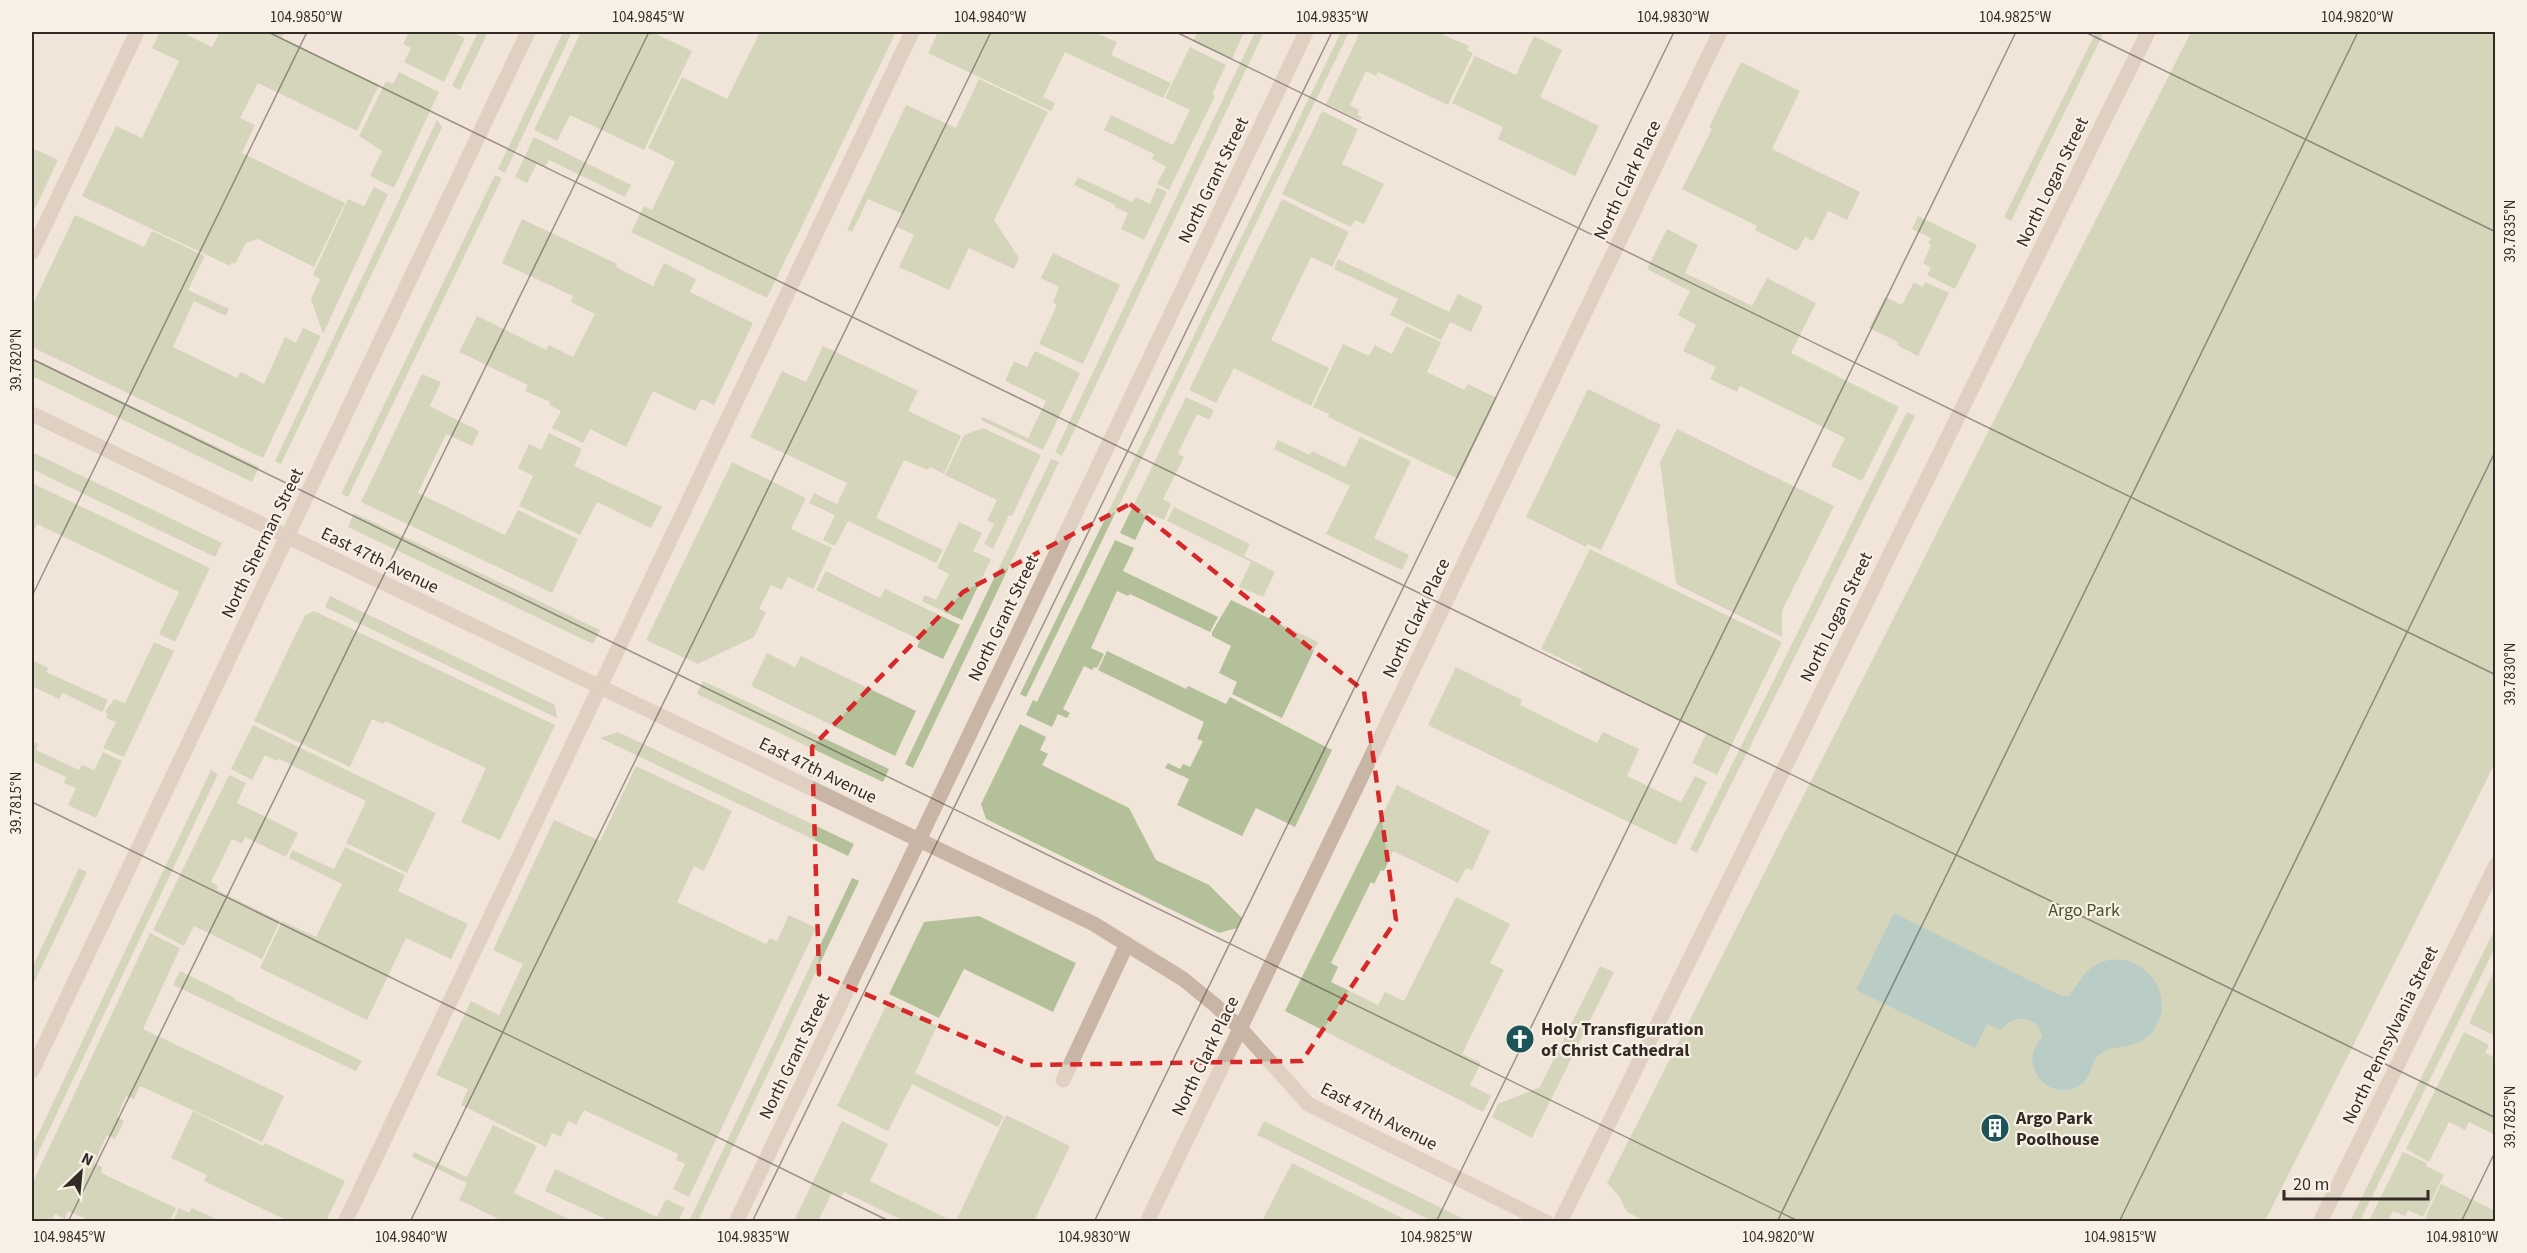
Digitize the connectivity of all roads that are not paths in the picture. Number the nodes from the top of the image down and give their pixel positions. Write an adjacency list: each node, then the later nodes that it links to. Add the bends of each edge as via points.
1 (137, 32): 7 (street)
2 (528, 32): 9 (street, North Sherman Street)
3 (912, 32): 10 (street)
4 (1306, 32): 11 (street, North Grant Street)
5 (1720, 32): 14 (street, North Clark Place)
6 (2148, 32): 21 (street, North Logan Street)
7 (32, 252)
8 (32, 414): 9 (street, East 47th Avenue)
9 (287, 537): 10 (street, East 47th Avenue); 15 (street, North Sherman Street)
10 (600, 687): 11 (street, East 47th Avenue); 17 (street)
11 (919, 840): 13 (street, East 47th Avenue, via 1094,924); 18 (street, North Grant Street)
12 (2496, 865): 22 (street, North Pennsylvania Street)
13 (1127, 944): 14 (street, East 47th Avenue, via 1183,979); 16 (street)
14 (1240, 1028): 19 (street, North Clark Place); 20 (street, East 47th Avenue, via 1308,1104)
15 (32, 1071)
16 (1064, 1080)
17 (345, 1221)
18 (736, 1221)
19 (1147, 1221)
20 (1546, 1221)
21 (1560, 1221)
22 (2320, 1221)

